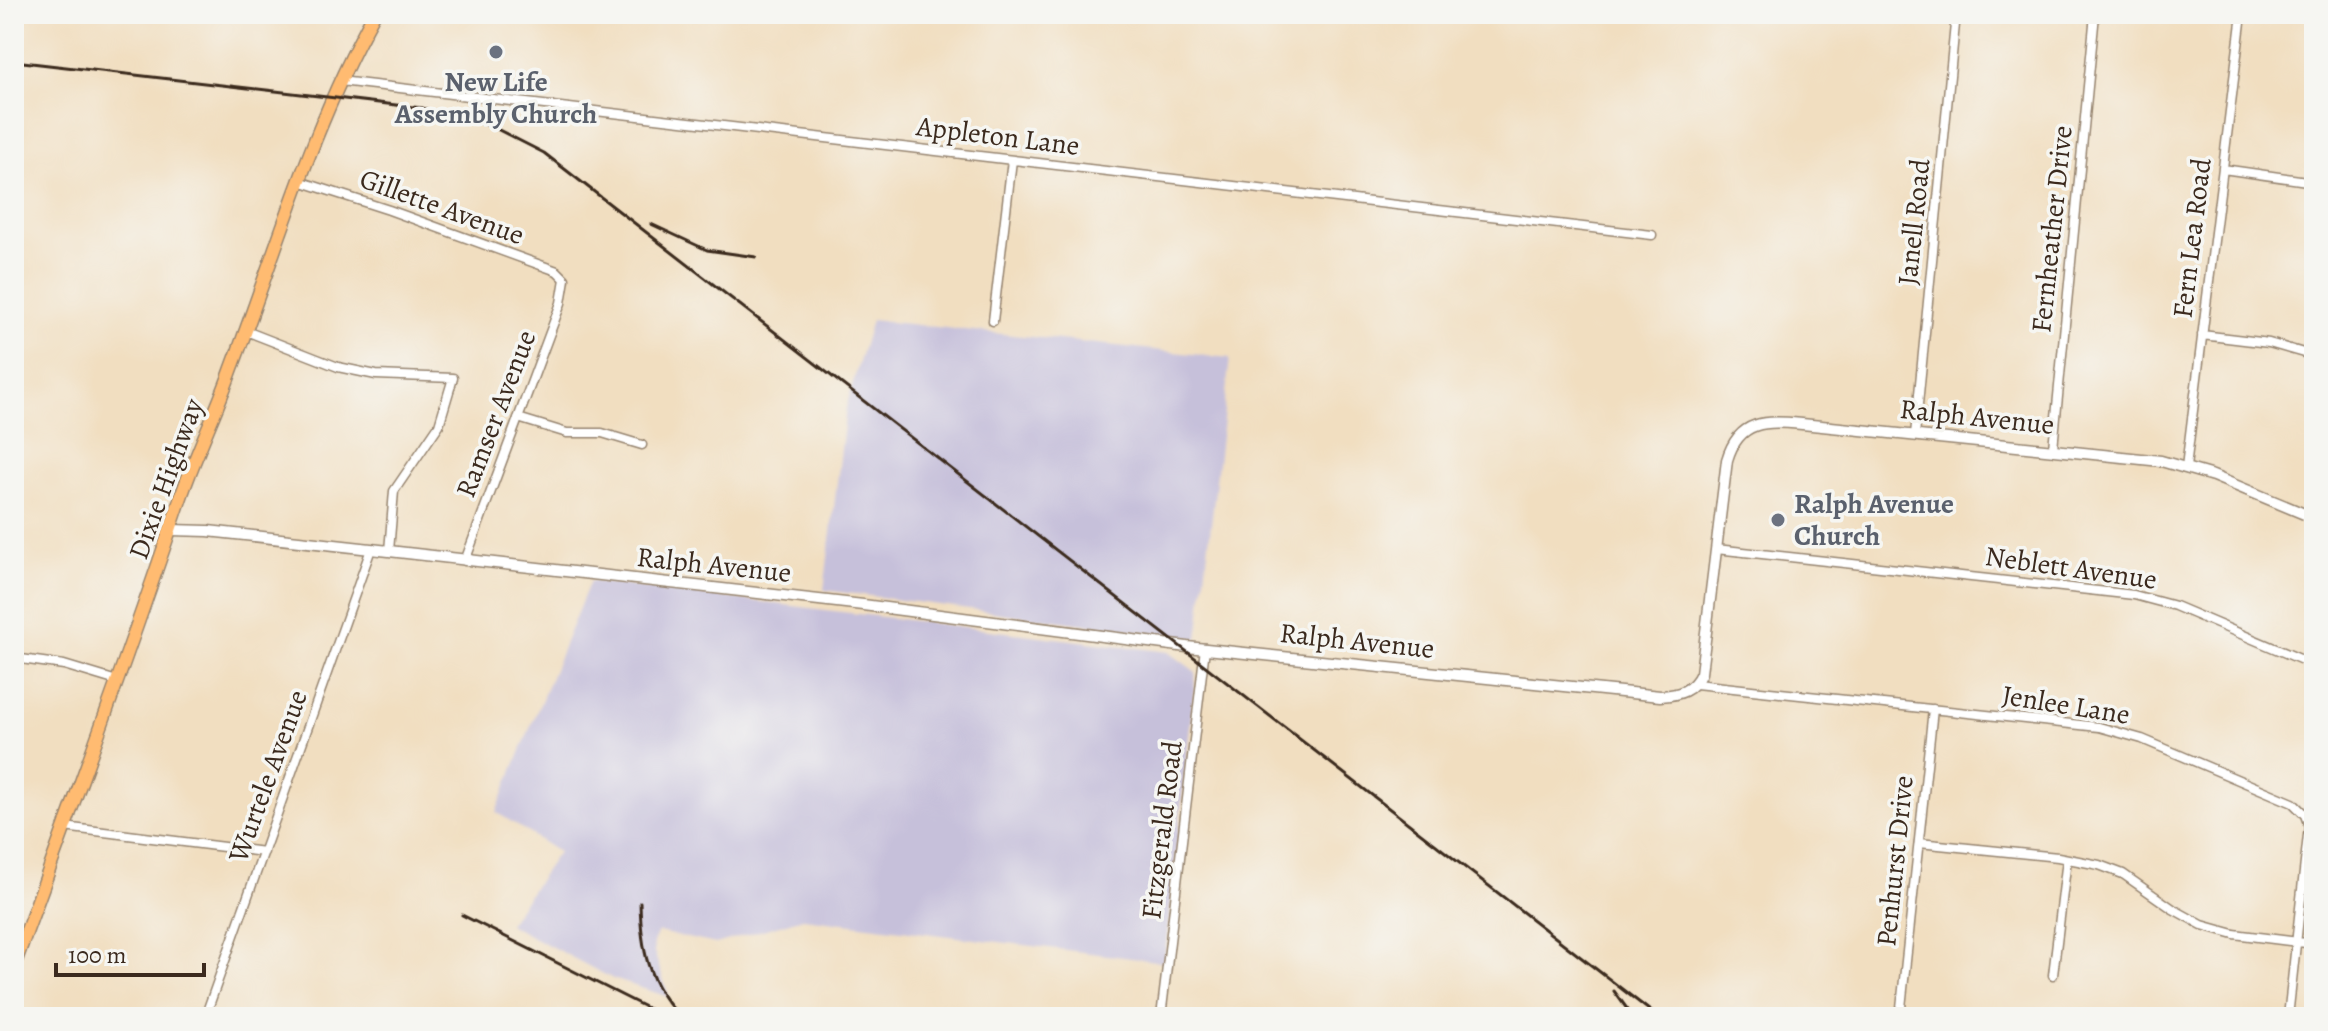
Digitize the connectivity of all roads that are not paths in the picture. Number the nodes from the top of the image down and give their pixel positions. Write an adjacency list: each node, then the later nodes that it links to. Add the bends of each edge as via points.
1 (374, 14): 5 (main road, Dixie Highway)
2 (1956, 14): 17 (street, Janell Road)
3 (2095, 14): 19 (street, Fernheather Drive)
4 (2242, 14): 7 (street, Fern Lea Road)
5 (339, 81): 6 (street, Appleton Lane); 8 (main road, Dixie Highway)
6 (1012, 160): 10 (street, Appleton Lane); 12 (street)
7 (2223, 169): 9 (street); 14 (street, Fern Lea Road)
8 (299, 181): 11 (street, Gillette Avenue, via 557,271); 13 (main road, Dixie Highway)
9 (2314, 182)
10 (1652, 235)
11 (566, 282): 16 (street, Ramser Avenue)
12 (993, 321)
13 (246, 331): 22 (main road, Dixie Highway); 25 (street, via 338,367 376,375 453,378 439,425 394,491)
14 (2202, 335): 15 (street, via 2277,344); 20 (street, Fern Lea Road)
15 (2314, 356)
16 (518, 418): 18 (street, via 567,433 602,433); 26 (street, Ramser Avenue)
17 (1915, 435): 19 (street, Ralph Avenue); 24 (street, Ralph Avenue, via 1772,421 1749,428 1727,460)
18 (642, 445)
19 (2053, 448): 20 (street, Ralph Avenue)
20 (2186, 467): 21 (street, Ralph Avenue)
21 (2314, 518)
22 (171, 530): 23 (street, Ralph Avenue); 30 (main road, Dixie Highway)
23 (371, 549): 25 (street, Ralph Avenue); 35 (street, Wurtele Avenue)
24 (1716, 549): 29 (street, Neblett Avenue, via 2134,595 2175,606); 31 (street, Ralph Avenue)
25 (389, 551): 26 (street, Ralph Avenue)
26 (465, 561): 27 (street, Ralph Avenue)
27 (1205, 648): 31 (street, Ralph Avenue, via 1660,696); 42 (street, Fitzgerald Road)
28 (14, 658): 30 (street, via 64,665)
29 (2314, 665)
30 (117, 681): 33 (main road, Dixie Highway)
31 (1696, 684): 32 (street, Jenlee Lane)
32 (1933, 709): 34 (street, Penhurst Drive); 37 (street, Jenlee Lane, via 2127,734 2293,803 2309,826)
33 (64, 827): 35 (street); 39 (main road, Dixie Highway)
34 (1919, 843): 36 (street); 43 (street, Penhurst Drive)
35 (264, 852): 41 (street, Wurtele Avenue)
36 (2067, 859): 37 (street, via 2123,874 2202,925); 40 (street)
37 (2296, 942): 38 (street); 44 (street, Jenlee Lane)
38 (2314, 944)
39 (14, 966)
40 (2053, 975)
41 (205, 1017)
42 (1161, 1017)
43 (1900, 1017)
44 (2288, 1017)

